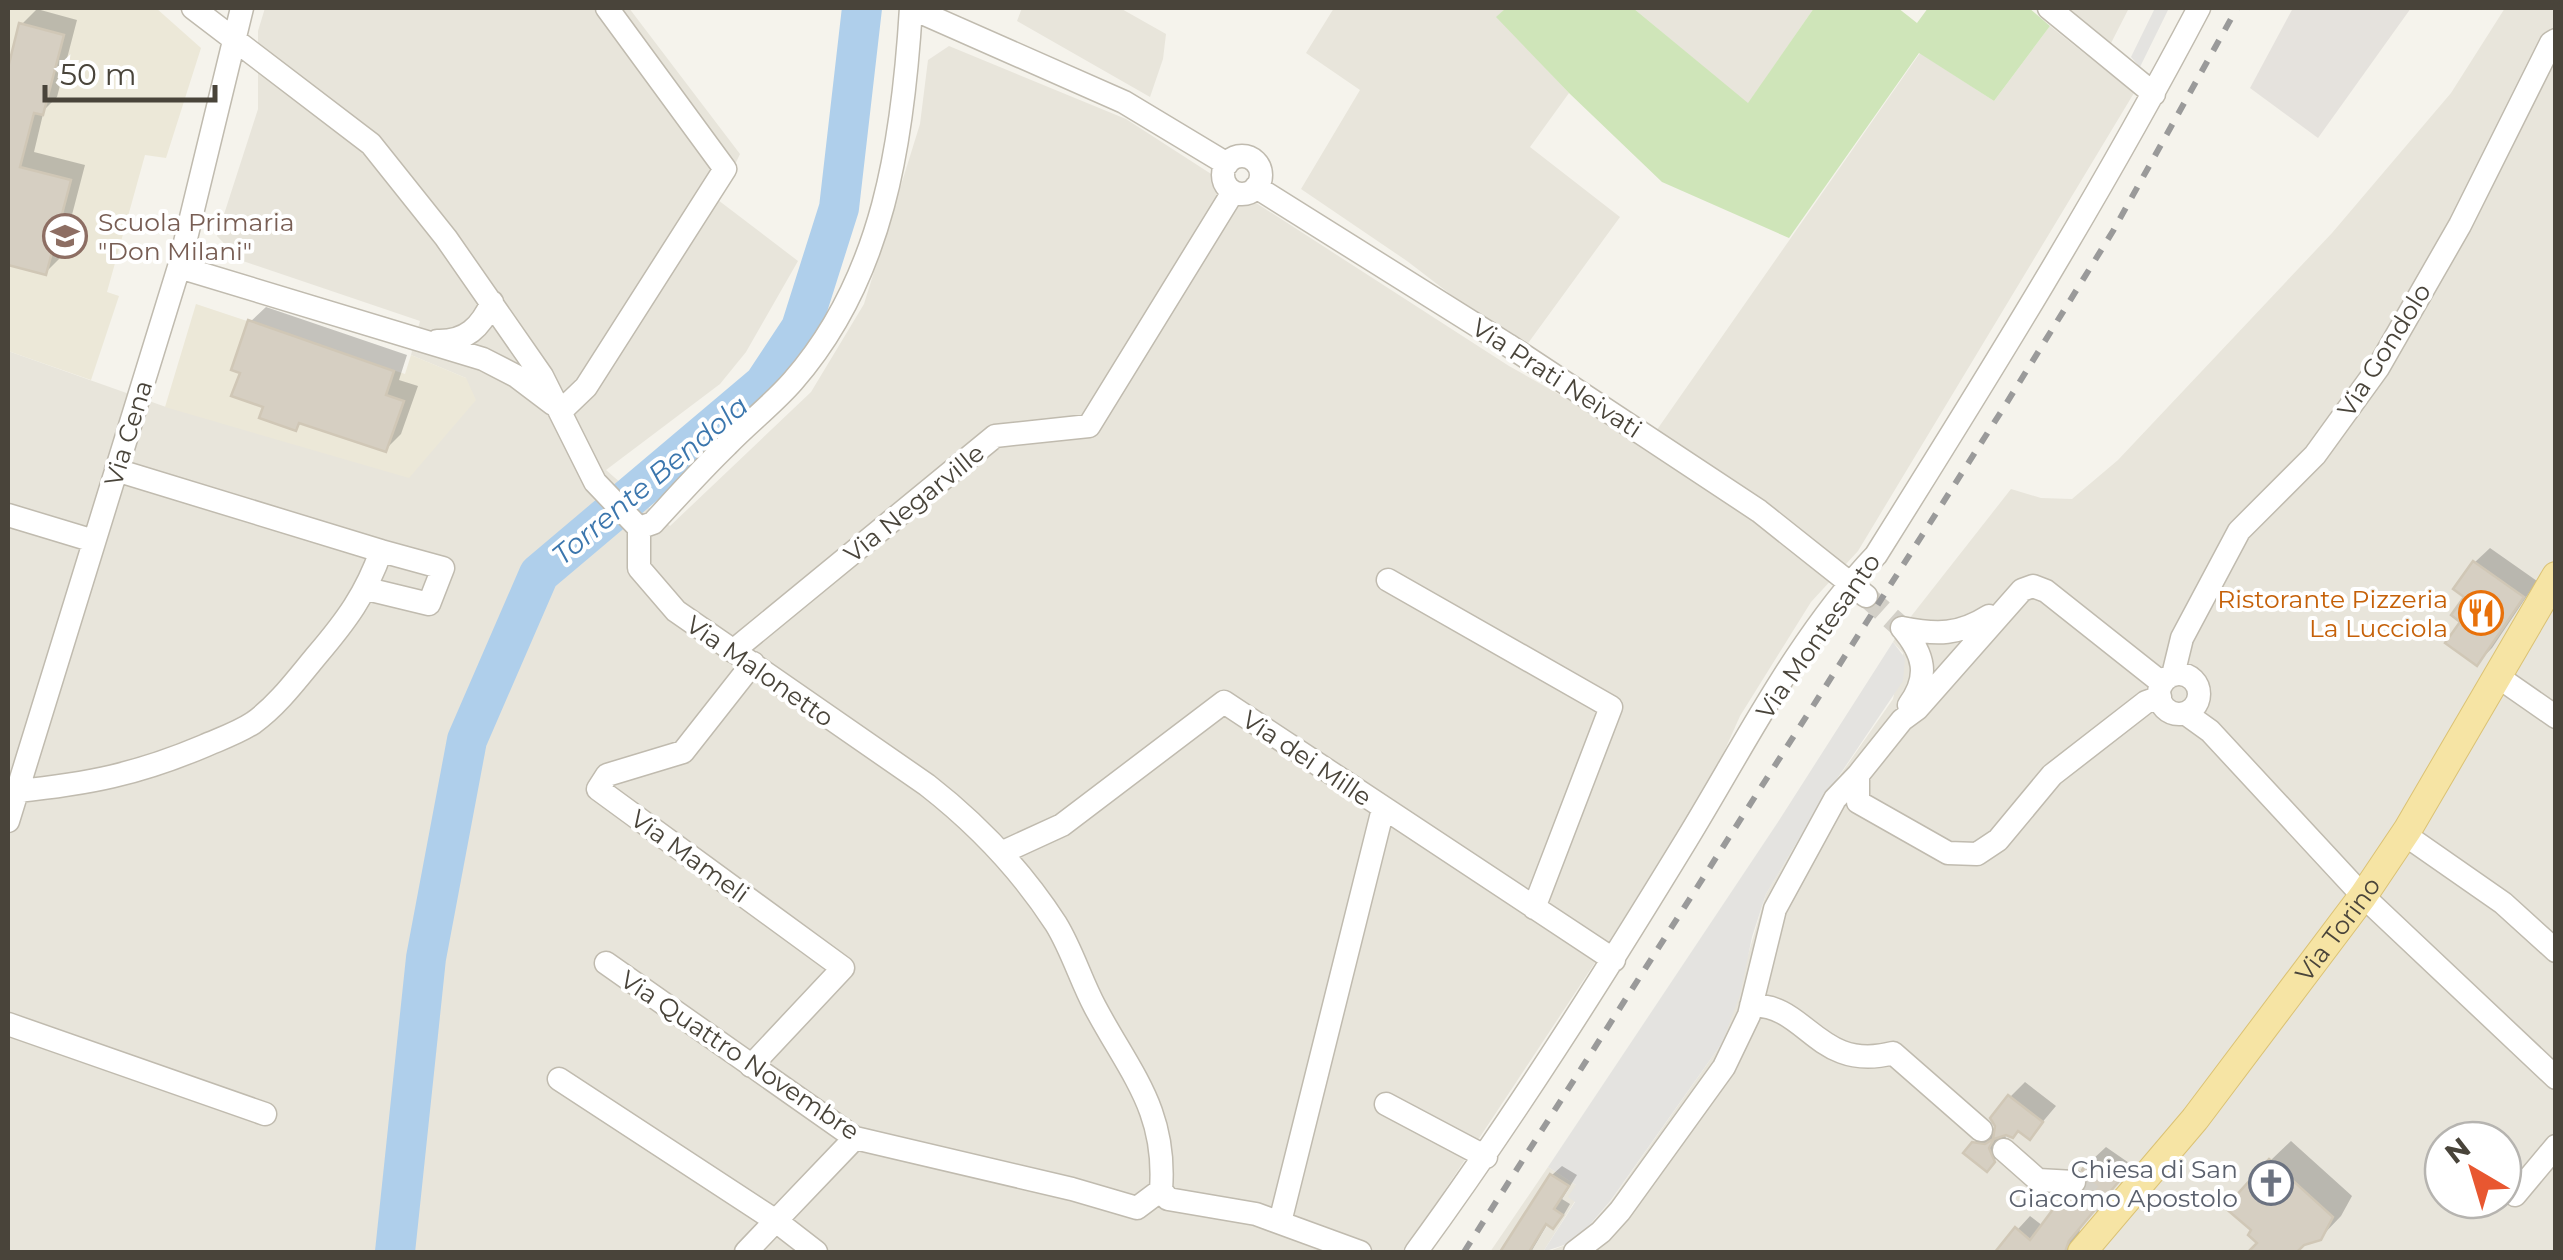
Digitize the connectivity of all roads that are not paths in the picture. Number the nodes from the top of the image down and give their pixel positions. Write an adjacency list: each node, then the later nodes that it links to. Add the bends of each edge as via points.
1 (194, 8): 7 (street)
2 (242, 8): 7 (street, Via Cena)
3 (607, 8): 15 (street, via 726,169 586,387)
4 (911, 8): 10 (street, via 1124,102); 18 (street, via 905,98 886,206 855,284 793,381 653,523)
5 (2049, 8): 9 (street)
6 (2200, 8): 9 (street, Via Montesanto)
7 (232, 40): 12 (street, Via Cena); 13 (street, via 371,144)
8 (2556, 40): 28 (street, Via Gondolo, via 2460,225 2354,403 2315,455 2239,531 2182,638)
9 (2154, 94): 24 (street, Via Montesanto)
10 (1227, 164): 11 (street, via 1223,176); 11 (street, via 1242,156 1254,160 1260,170)
11 (1244, 190): 24 (street, Via Prati Neivati, via 1583,394 1759,512); 26 (street, Via Negarville, via 1089,426 995,436)
12 (179, 266): 14 (street); 16 (street, Via Cena)
13 (492, 302): 14 (street, via 483,322 464,338); 15 (street)
14 (419, 338): 15 (street, via 516,376)
15 (561, 411): 18 (street, via 595,482)
16 (116, 470): 19 (street, Via Cena); 20 (street)
17 (8, 514): 19 (street)
18 (634, 523): 26 (street, Via Malonetto, via 639,568 676,611)
19 (94, 541): 32 (street, Via Cena)
20 (381, 551): 23 (street); 23 (street, via 443,568 429,604)
21 (2556, 576): 27 (main road, Via Torino)
22 (1388, 580): 40 (street, via 1611,706)
23 (368, 589): 32 (street, via 278,702 253,722 156,767 90,784)
24 (1858, 589): 42 (street, Via Montesanto, via 1780,684)
25 (2005, 606): 28 (street, via 2022,590 2046,590); 30 (street); 30 (street, via 1947,634 1902,628 1920,652 1923,676)
26 (743, 658): 38 (street, Via Malonetto, via 927,784); 46 (street, Via Mameli, via 683,752 607,775 598,789 843,968)
27 (2498, 676): 29 (street); 37 (main road, Via Torino)
28 (2178, 691): 33 (street, via 2146,702 2052,775 1998,840 1977,854 1948,853); 39 (street, Via Gondolo)
29 (2551, 714)
30 (1902, 720): 31 (street)
31 (1858, 776): 33 (street); 34 (street)
32 (17, 791): 36 (street, Via Cena)
33 (1858, 802): 34 (street)
34 (1832, 808): 44 (street, via 1775,909)
35 (1383, 809): 38 (street, Via dei Mille, via 1224,702 1062,824); 40 (street, Via dei Mille); 60 (street)
36 (8, 821)
37 (2404, 834): 39 (main road, Via Torino); 41 (street, via 2503,902)
38 (1003, 852): 58 (street, Via Malonetto, via 1058,927 1095,1008 1138,1078 1164,1155)
39 (2363, 896): 48 (street, Via Gondolo); 66 (main road, Via Torino, via 2196,1119 2109,1209)
40 (1534, 908): 42 (street, Via dei Mille)
41 (2556, 951)
42 (1614, 960): 55 (street, Via Montesanto)
43 (606, 963): 46 (street, Via Quattro Novembre)
44 (1751, 1006): 51 (street, via 1768,1004 1843,1056 1892,1053); 65 (street, via 1724,1067 1620,1210)
45 (8, 1024): 50 (street)
46 (751, 1066): 52 (street, Via Quattro Novembre)
47 (559, 1078): 59 (street)
48 (2556, 1078)
49 (1386, 1104): 55 (street)
50 (265, 1114)
51 (1981, 1130)
52 (855, 1138): 58 (street, Via Quattro Novembre, via 1137,1208); 59 (street)
53 (2556, 1146): 57 (street)
54 (2004, 1150): 56 (street, via 2038,1180)
55 (1486, 1157): 64 (street, Via Montesanto)
56 (2074, 1182)
57 (2523, 1186)
58 (1161, 1190): 60 (street, via 1168,1198)
59 (776, 1221): 61 (street); 62 (street)
60 (1280, 1222): 63 (street)
61 (746, 1252)
62 (816, 1252)
63 (1360, 1252)
64 (1416, 1252)
65 (1574, 1252)
66 (2082, 1252)

